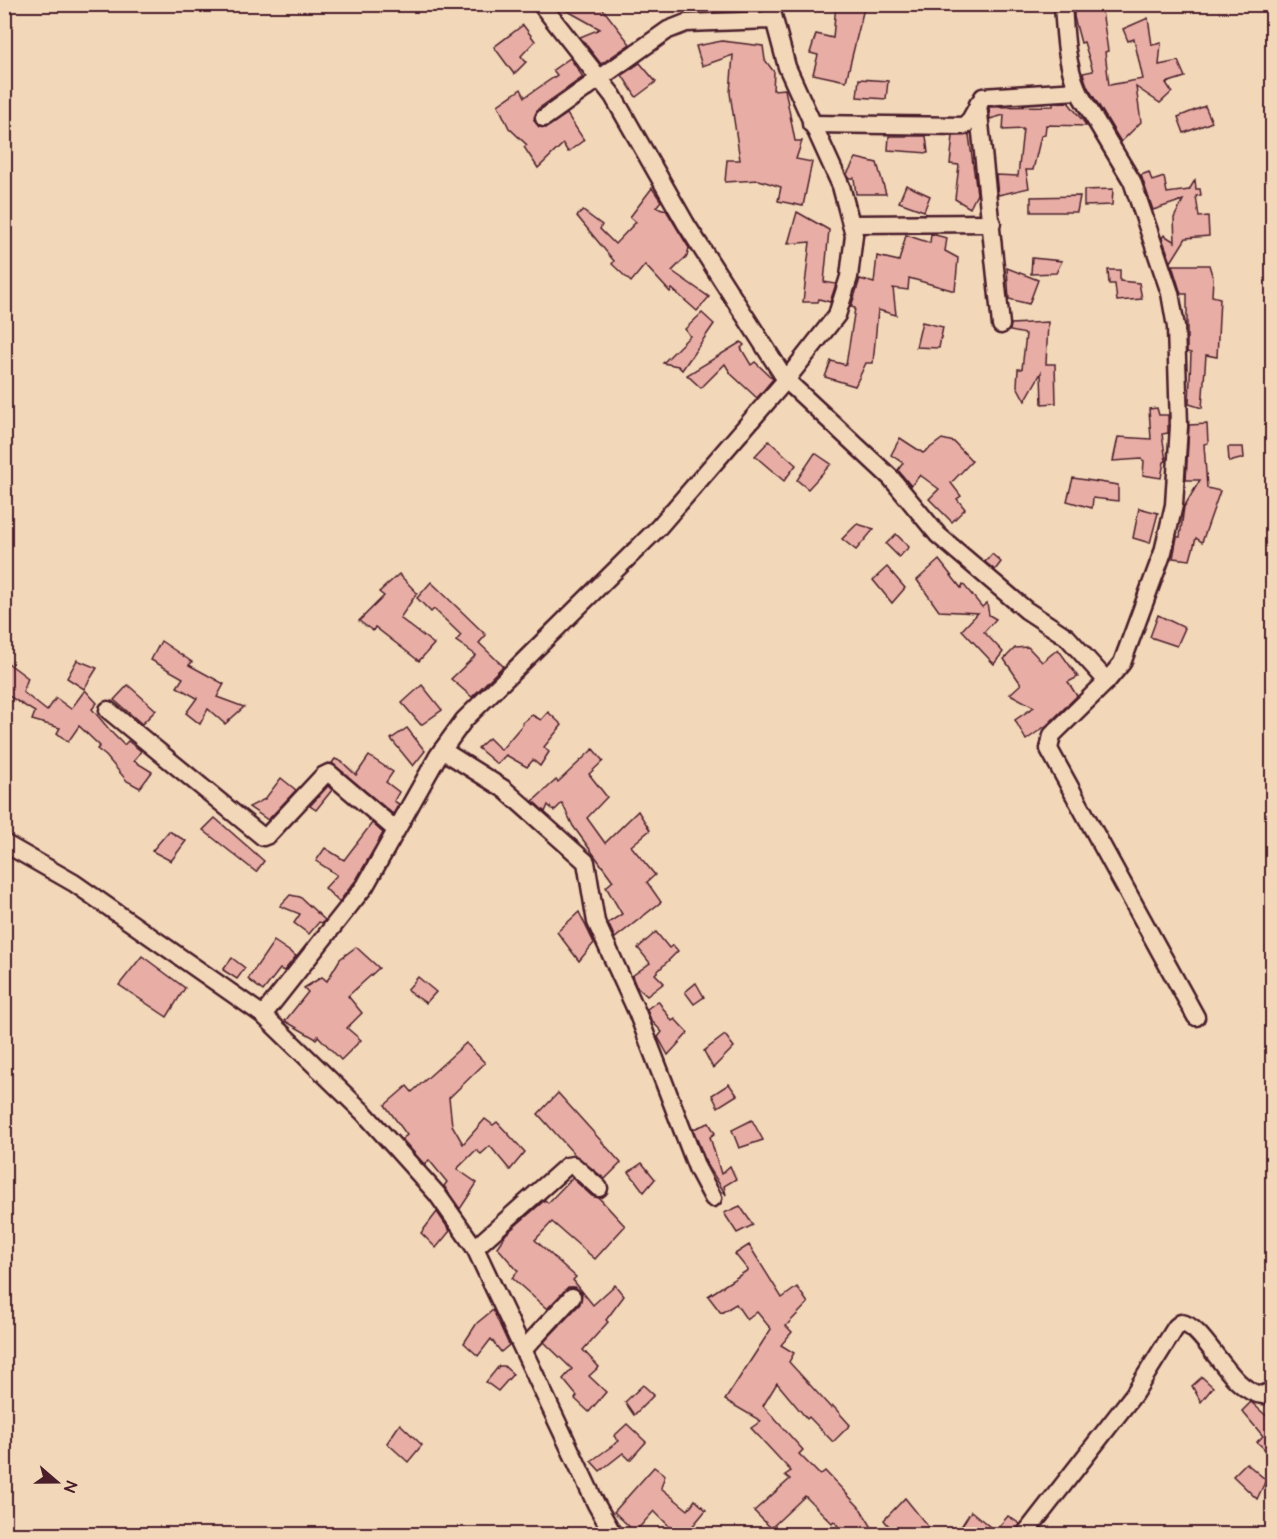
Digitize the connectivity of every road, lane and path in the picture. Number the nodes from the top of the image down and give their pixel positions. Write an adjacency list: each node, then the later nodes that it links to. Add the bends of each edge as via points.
1 (541, 4): 4 (street)
2 (1064, 4): 5 (street, via 1067,56)
3 (771, 12): 4 (street, via 686,23 668,30); 8 (street, via 787,67)
4 (600, 79): 7 (street); 12 (street, via 631,125 686,224)
5 (1078, 91): 6 (street, via 982,97); 13 (street, via 1132,181 1170,294 1176,327 1179,426 1177,484 1170,530 1122,663)
6 (978, 103): 8 (street, via 964,126); 9 (street)
7 (544, 118)
8 (811, 124): 10 (street, via 841,186)
9 (992, 223): 10 (street); 11 (street)
10 (851, 224): 12 (street, via 854,234 849,277 837,315)
11 (1001, 325)
12 (786, 380): 13 (street, via 891,478 942,538 1026,609 1067,637); 15 (street, via 658,528 477,705)
13 (1107, 681): 19 (street, via 1052,735 1049,749)
14 (108, 710): 16 (street, via 263,837 329,773)
15 (442, 750): 16 (street); 21 (street, via 504,789 586,862 596,922 637,1012 697,1168)
16 (396, 830): 18 (street, via 358,896)
17 (4, 843): 18 (street, via 74,883)
18 (263, 1015): 22 (street, via 393,1145 446,1205)
19 (1197, 1017)
20 (599, 1188): 22 (street, via 580,1168 567,1166)
21 (713, 1197)
22 (475, 1248): 24 (street)
23 (572, 1297): 24 (street)
24 (524, 1349): 26 (street)
25 (1272, 1390): 27 (street, via 1263,1395 1254,1393 1233,1376 1192,1327 1181,1323 1134,1395)
26 (613, 1534)
27 (1026, 1534)

